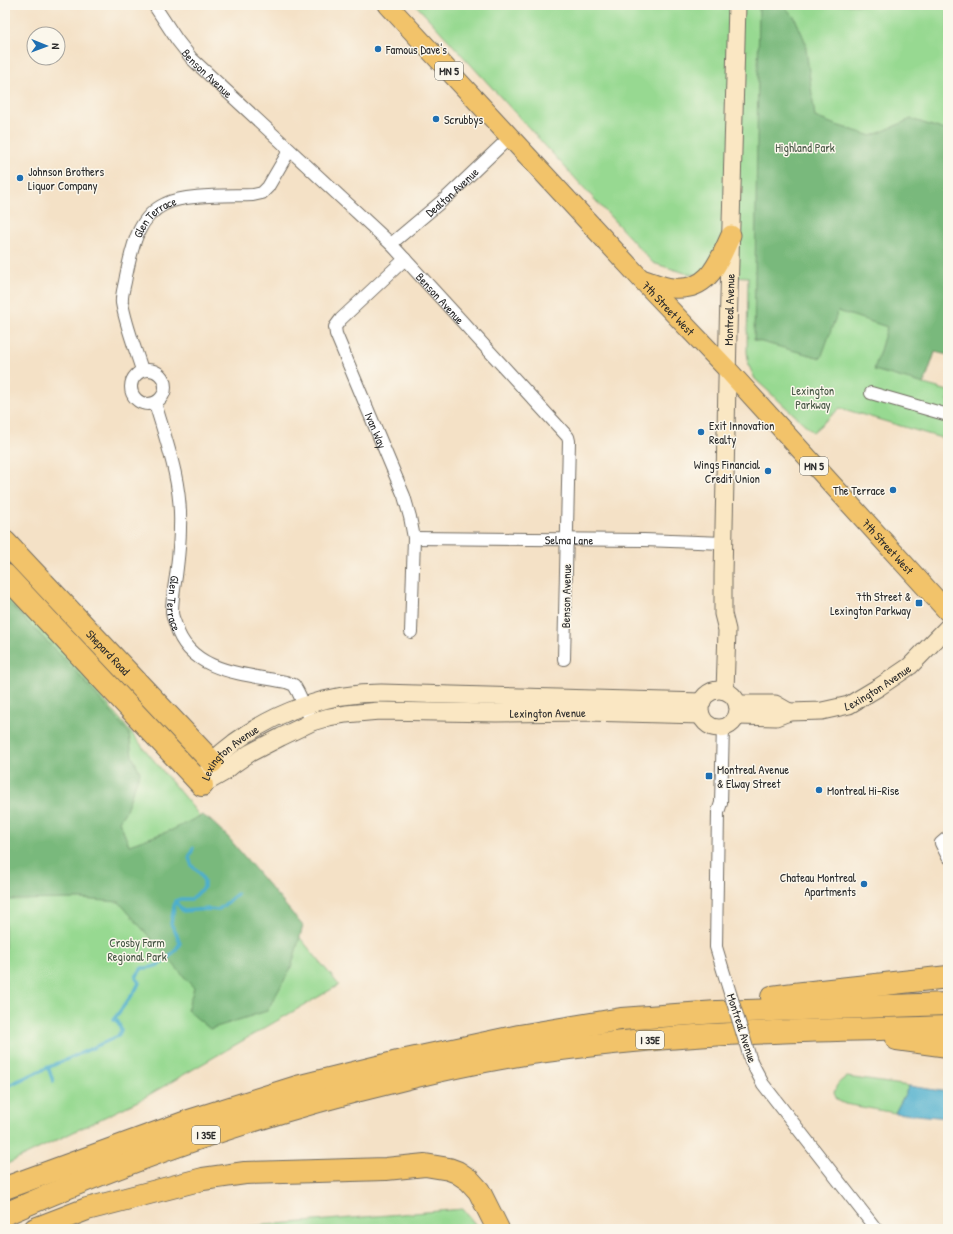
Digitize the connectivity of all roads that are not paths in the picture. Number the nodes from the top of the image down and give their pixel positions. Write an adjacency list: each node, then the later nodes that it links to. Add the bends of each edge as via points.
1 (154, 5): 5 (street, Benson Avenue, via 176,40 192,59)
2 (388, 5): 4 (main road, 7th Street West / MN 5)
3 (737, 5): 6 (street, Montreal Avenue)
4 (510, 137): 7 (street, Dealton Avenue, via 448,196); 9 (main road, 7th Street West / MN 5)
5 (289, 151): 7 (street, Benson Avenue); 10 (street, Glen Terrace, via 273,180 262,193 253,196 187,198 166,203 141,226 132,248 122,301)
6 (731, 235): 9 (main road, via 718,262 705,280 698,285 671,288); 11 (street, Montreal Avenue)
7 (391, 244): 8 (street, Benson Avenue)
8 (405, 259): 15 (street, Ivan Way, via 335,327 404,496); 16 (street, Benson Avenue, via 568,437)
9 (641, 279): 11 (main road, 7th Street West / MN 5)
10 (142, 370): 13 (street, via 154,370 162,376 164,392); 13 (street, via 132,379 131,392 143,404)
11 (728, 370): 18 (street, Montreal Avenue); 20 (main road, 7th Street West / MN 5)
12 (871, 393): 14 (street)
13 (155, 403): 25 (street, Glen Terrace, via 173,465 180,509 172,599 172,614 179,636 188,650 214,667 294,685)
14 (948, 415)
15 (414, 538): 16 (street, Selma Lane); 22 (street, Ivan Way)
16 (567, 540): 18 (street, Selma Lane); 23 (street, Benson Avenue)
17 (5, 542): 30 (highway, Shepard Road)
18 (724, 543): 24 (street, Montreal Avenue, via 723,614 718,632)
19 (5, 575): 31 (highway, Shepard Road)
20 (948, 612)
21 (948, 627): 27 (street, Lexington Avenue, via 910,666 848,705 822,711 789,712 775,704)
22 (412, 632)
23 (564, 659)
24 (720, 690): 26 (street, via 707,694); 27 (street, via 731,694)
25 (305, 705): 26 (street, Lexington Avenue, via 360,693); 28 (street, Glen Terrace); 30 (street, Lexington Avenue, via 258,726)
26 (702, 708): 28 (street, Lexington Avenue, via 496,713 379,711 346,714); 29 (street, via 706,722)
27 (737, 710): 29 (street, via 733,721)
28 (312, 722): 31 (street, Lexington Avenue, via 250,753)
29 (719, 727): 46 (street, Montreal Avenue, bridge, via 714,804 718,812 716,947 751,1061 763,1084)
30 (212, 762): 31 (street, Lexington Avenue)
31 (202, 785)
32 (945, 840): 33 (street)
33 (948, 857)
34 (948, 977): 36 (highway, via 794,994)
35 (948, 1004): 36 (highway, I 35E, via 717,1012)
36 (652, 1017): 40 (highway, I 35E, via 621,1019 519,1036)
37 (948, 1027): 38 (highway, I 35E)
38 (837, 1031): 39 (highway); 40 (highway, I 35E, via 712,1035 523,1055)
39 (948, 1046)
40 (459, 1057): 41 (highway, I 35E)
41 (411, 1068): 42 (highway, I 35E, via 297,1087 189,1121); 43 (highway, I 35E, via 329,1097 193,1139 118,1166)
42 (5, 1188)
43 (5, 1214)
44 (35, 1229): 45 (highway, via 88,1209 203,1179 245,1173 386,1169 425,1165 449,1169 469,1180 479,1191)
45 (498, 1229)
46 (876, 1229)

